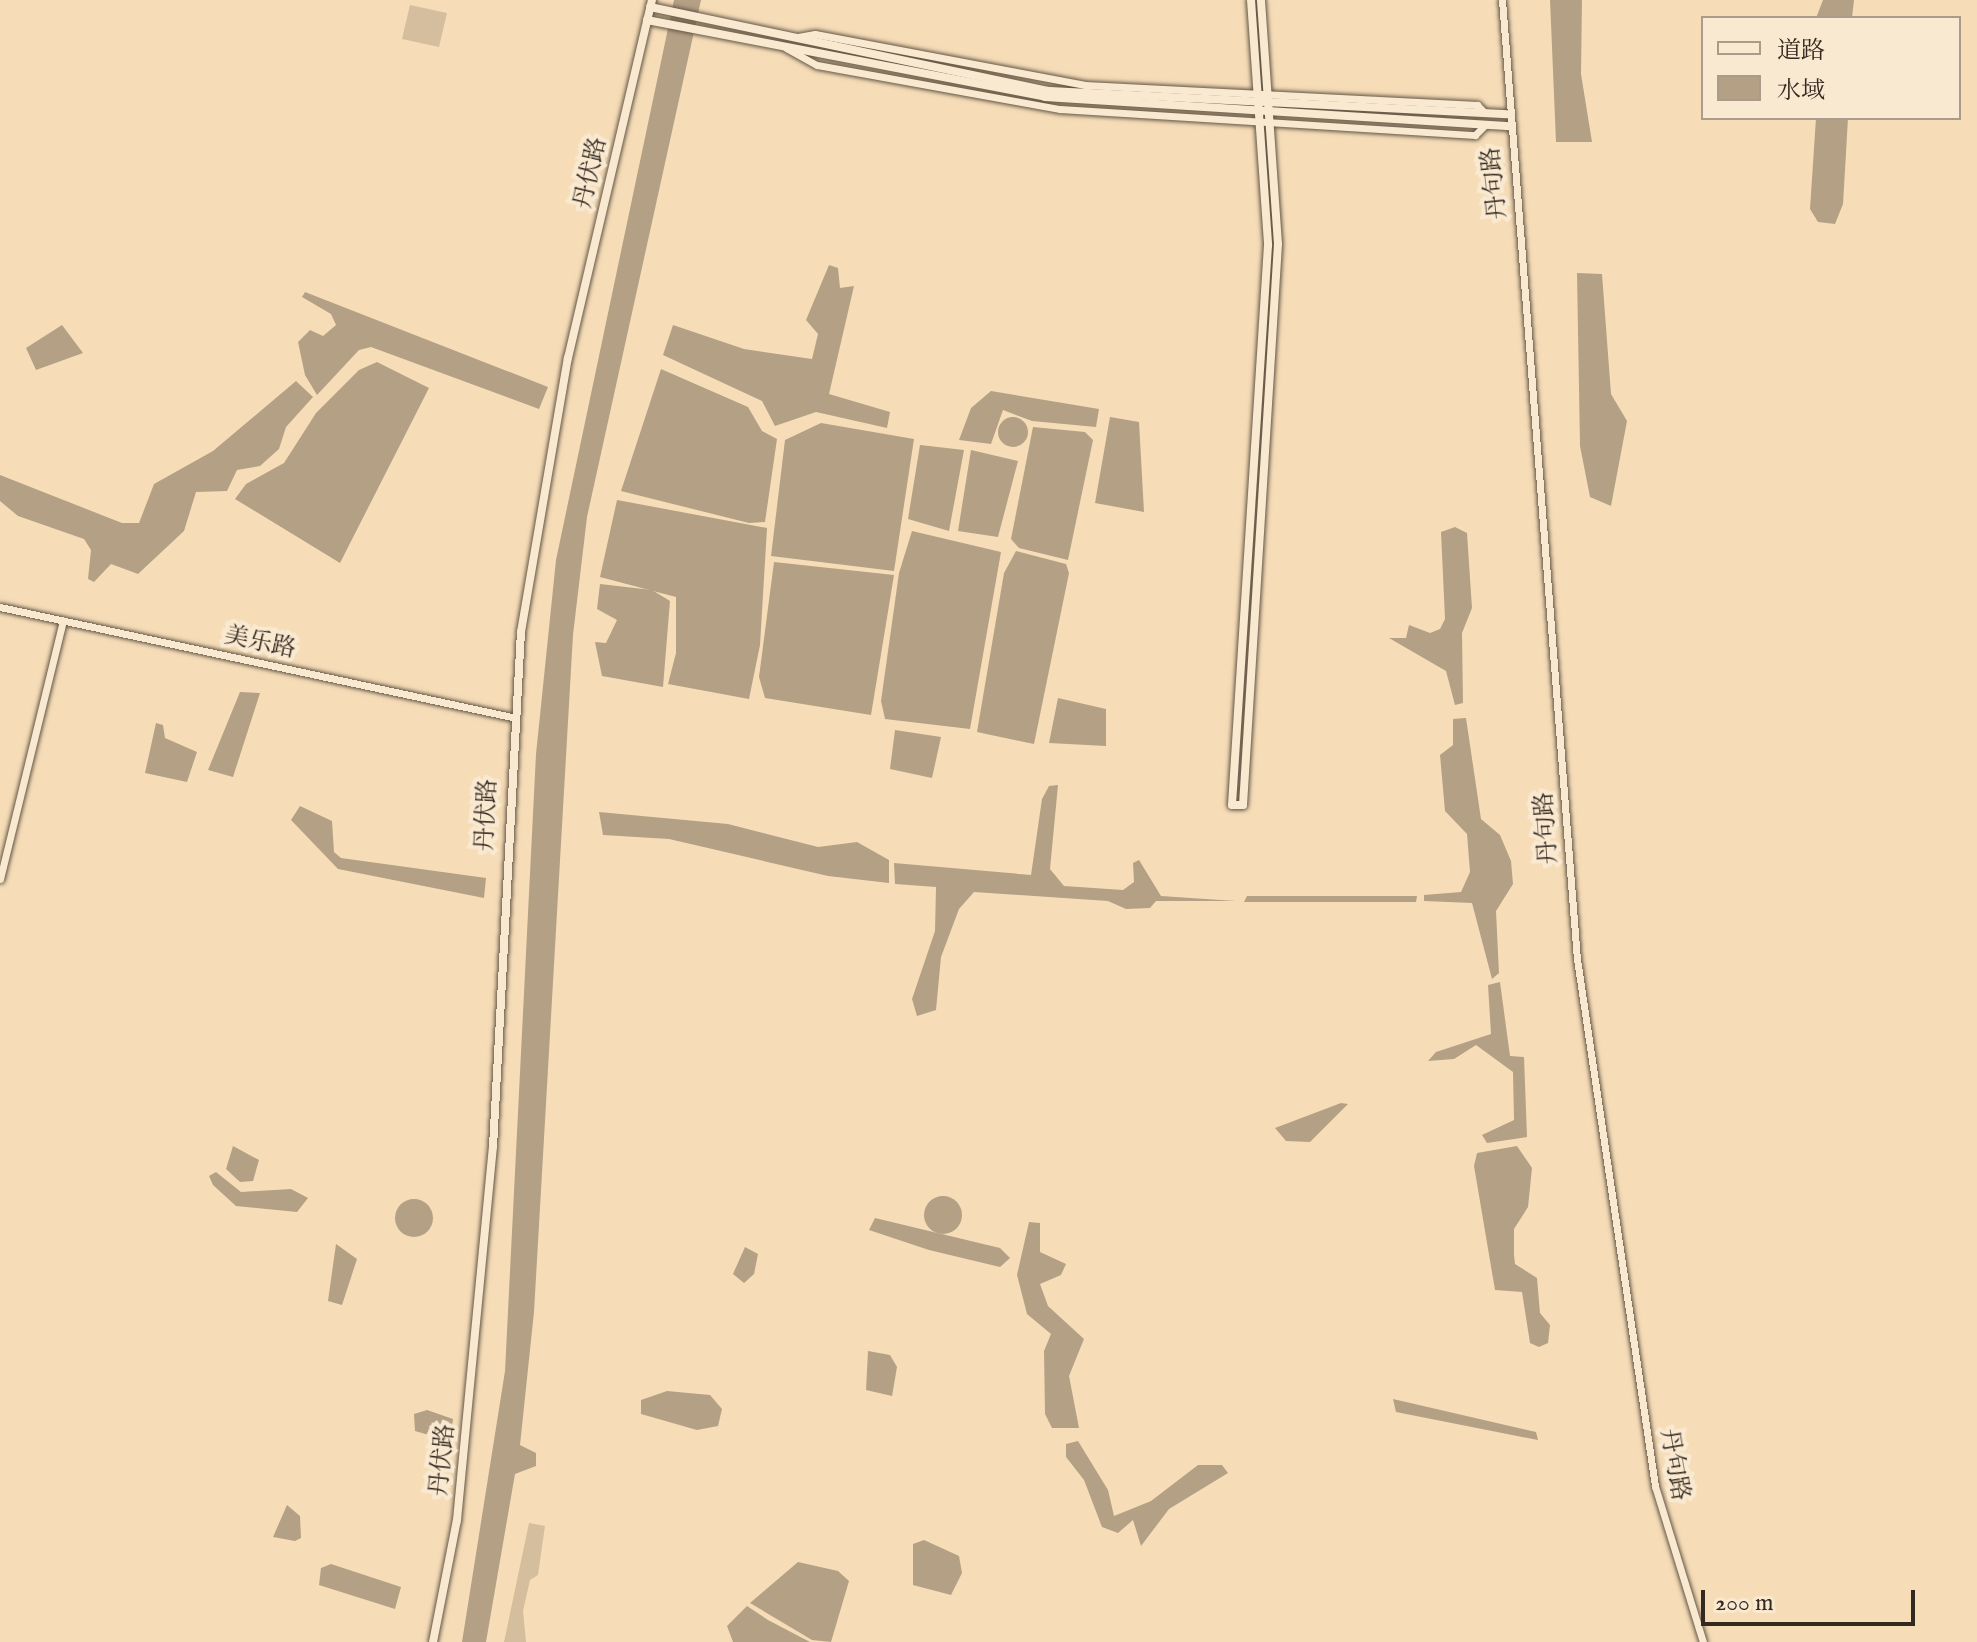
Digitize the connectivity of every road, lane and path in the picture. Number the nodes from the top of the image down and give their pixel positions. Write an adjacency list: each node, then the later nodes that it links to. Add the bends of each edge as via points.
1 (1251, 0): 7 (main road)
2 (1261, 0): 7 (main road)
3 (1502, 0): 8 (street, 丹句路)
4 (651, 4): 5 (main road, 丹伏路); 6 (main road)
5 (647, 20): 6 (main road); 14 (main road, 丹伏路, via 568,358)
6 (786, 44): 7 (main road, via 1049,91); 9 (street, via 817,65 1029,105)
7 (1264, 105): 8 (main road); 9 (main road); 10 (main road)
8 (1508, 114): 11 (street, 丹句路)
9 (1265, 124): 9 (main road, via 1268,245 1232,805 1243,805 1278,244); 10 (street, via 1475,135)
10 (1485, 125): 11 (main road)
11 (1510, 126): 17 (street, 丹句路, via 1577,959 1655,1486)
12 (0, 607): 13 (street, 美乐路)
13 (63, 621): 14 (street, 美乐路); 15 (street)
14 (512, 717): 16 (main road, 丹伏路, via 493,1147 457,1520)
15 (0, 879)
16 (433, 1642)
17 (1703, 1642)

